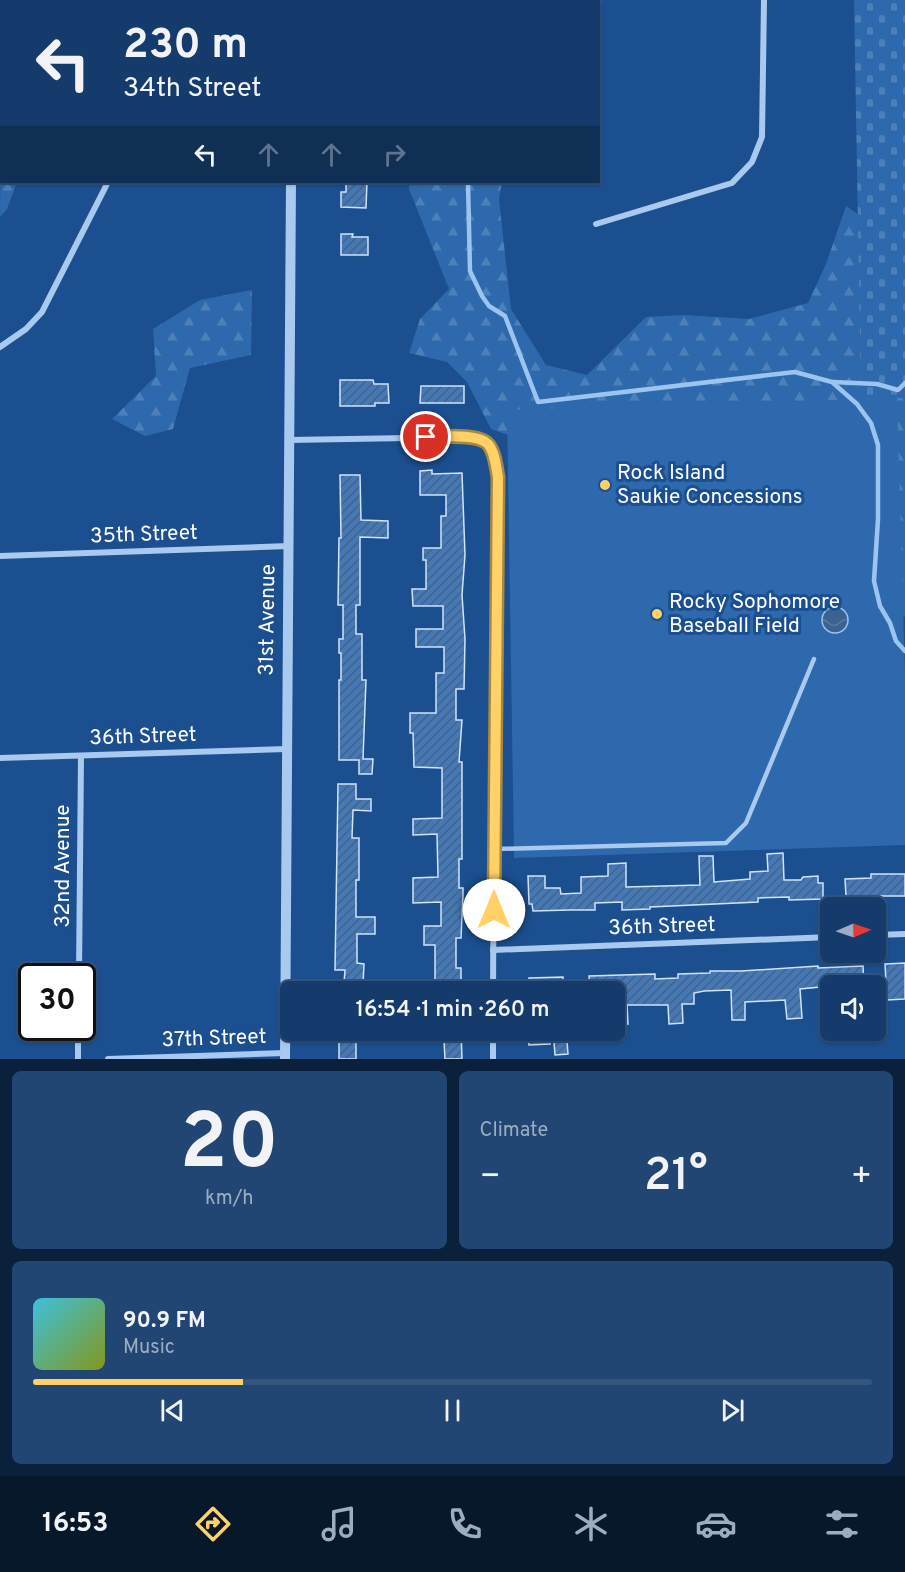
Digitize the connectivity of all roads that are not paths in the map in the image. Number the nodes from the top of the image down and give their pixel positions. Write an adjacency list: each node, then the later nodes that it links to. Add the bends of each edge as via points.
1 (764, 0): 4 (street, via 762,137 752,162 732,183)
2 (107, 183): 5 (street, via 42,312)
3 (291, 183): 6 (street, 31st Avenue)
4 (596, 224)
5 (0, 347)
6 (289, 440): 7 (street, 31st Avenue); 13 (street, via 468,437 488,444 498,477)
7 (289, 546): 8 (street, 35th Street); 10 (street, 31st Avenue)
8 (0, 556)
9 (814, 659): 13 (lane, via 747,823 726,843)
10 (287, 749): 11 (street, 36th Street); 22 (street, 31st Avenue)
11 (81, 756): 12 (street, 36th Street); 18 (street, 32nd Avenue)
12 (0, 758)
13 (494, 849): 17 (street)
14 (905, 934): 15 (street)
15 (886, 935)
16 (820, 937): 17 (street, 36th Street)
17 (494, 951): 19 (street)
18 (79, 963)
19 (493, 981)
20 (78, 1041): 23 (street)
21 (493, 1041): 25 (street)
22 (285, 1056): 24 (street, 37th Street)
23 (78, 1059)
24 (108, 1059)
25 (493, 1059)

